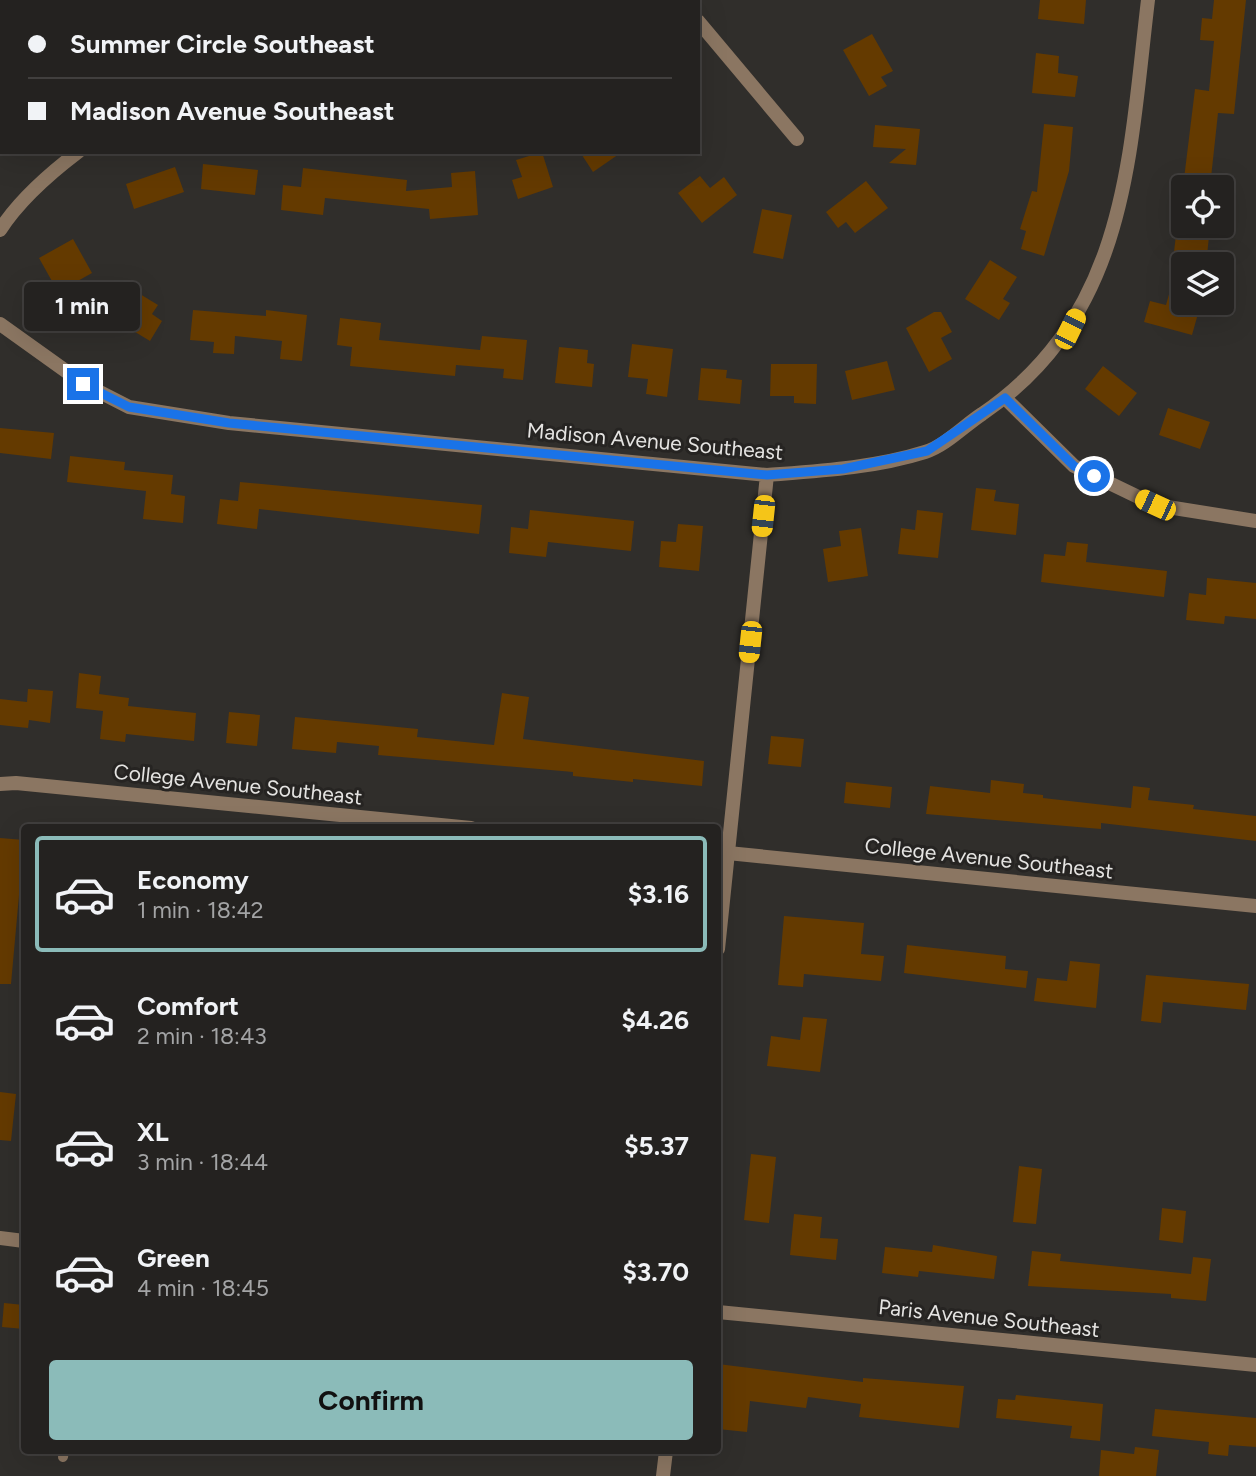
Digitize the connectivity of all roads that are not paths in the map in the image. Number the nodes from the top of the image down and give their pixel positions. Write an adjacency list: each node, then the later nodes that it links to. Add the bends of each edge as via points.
1 (1148, 0): 7 (street, Madison Avenue Southeast, via 1126,181 1107,254 1070,329)
2 (700, 24): 3 (street)
3 (796, 139)
4 (73, 154): 5 (street, via 10,214)
5 (0, 230)
6 (0, 324): 8 (street, Madison Avenue Southeast, via 83,384 129,407 229,423)
7 (1005, 398): 8 (street, Madison Avenue Southeast, via 927,451 843,469); 9 (street, via 1074,466 1155,505)
8 (767, 475): 12 (street)
9 (1256, 521)
10 (0, 784): 11 (street, College Avenue Southeast)
11 (431, 824)
12 (722, 853): 13 (street); 14 (street, College Avenue Southeast)
13 (721, 877)
14 (1256, 906)
15 (0, 1238): 16 (street)
16 (21, 1241)
17 (721, 1312): 18 (street, Paris Avenue Southeast)
18 (1256, 1365)
19 (666, 1454): 20 (street)
20 (663, 1476)

